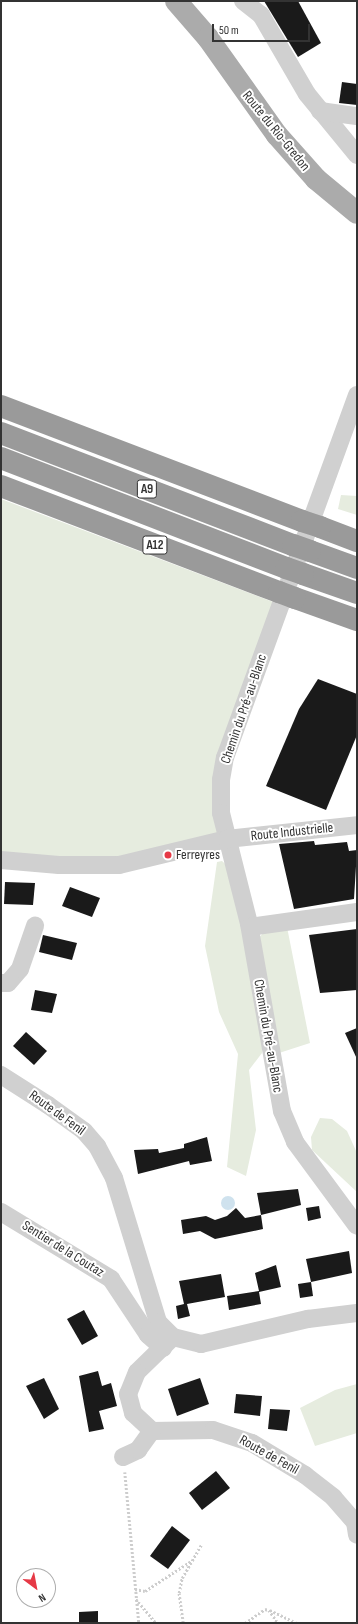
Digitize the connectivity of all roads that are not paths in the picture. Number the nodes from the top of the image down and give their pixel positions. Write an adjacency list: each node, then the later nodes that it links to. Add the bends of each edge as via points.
1 (176, 1): 4 (main road, Route du Rio-Gredon)
2 (193, 1): 4 (main road, Route du Rio-Gredon)
3 (243, 1): 5 (street, via 261,15)
4 (208, 38): 8 (main road, Route du Rio-Gredon, via 277,135 316,178)
5 (320, 112): 6 (street); 7 (street)
6 (357, 116)
7 (357, 155)
8 (357, 213)
9 (357, 395): 19 (street, Chemin du Pré-au-Blanc, via 224,757 221,813)
10 (6, 407): 14 (highway)
11 (1, 433): 15 (highway, A9)
12 (1, 458): 16 (highway, A9)
13 (1, 486): 17 (highway, A12)
14 (357, 541)
15 (357, 568)
16 (357, 593)
17 (357, 620)
18 (357, 825): 19 (street, Route Industrielle)
19 (227, 839): 20 (street, Route Industrielle, via 119,865 59,865); 23 (street, Chemin du Pré-au-Blanc)
20 (1, 860)
21 (357, 912): 23 (street)
22 (36, 926): 24 (street, via 20,969 8,983)
23 (250, 927): 27 (street, Chemin du Pré-au-Blanc, via 282,1111 295,1142)
24 (1, 983)
25 (1, 1075): 29 (street, Route de Fenil, via 84,1131 97,1146 114,1178 158,1322)
26 (1, 1212): 29 (street, Sentier de la Coutaz, via 111,1279 148,1335)
27 (357, 1226)
28 (357, 1313): 29 (street, via 308,1319 201,1344)
29 (168, 1342): 30 (street, via 137,1372 128,1394 133,1413)
30 (152, 1431): 31 (street, via 138,1450); 32 (street, Route de Fenil, via 213,1430 241,1438 305,1475 333,1497)
31 (123, 1457)
32 (356, 1529)

